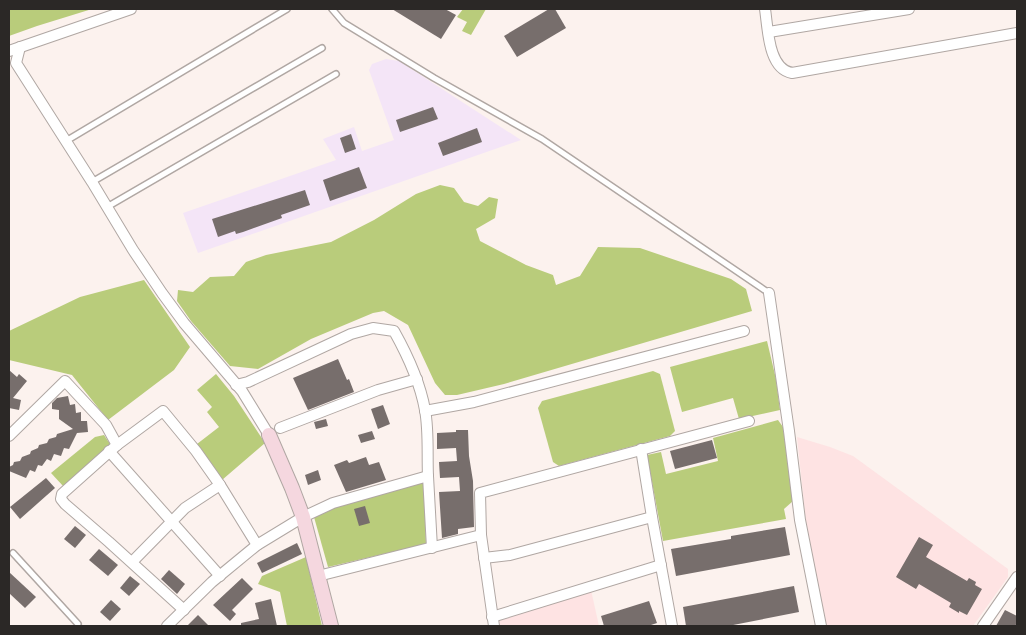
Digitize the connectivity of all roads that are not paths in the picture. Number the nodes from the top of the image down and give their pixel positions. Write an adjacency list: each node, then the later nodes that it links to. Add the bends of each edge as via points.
1 (131, 9): 8 (street)
2 (287, 9): 12 (lane)
3 (332, 9): 15 (lane, via 344,23 542,139)
4 (765, 9): 6 (street)
5 (909, 9): 6 (street)
6 (769, 32): 7 (street, via 776,62 786,72 792,73)
7 (1017, 33)
8 (20, 47): 10 (street); 12 (street, via 16,63)
9 (322, 48): 13 (lane)
10 (9, 51)
11 (336, 74): 14 (lane)
12 (66, 141): 13 (street)
13 (92, 182): 14 (street)
14 (107, 207): 18 (street, via 162,293)
15 (769, 293): 46 (street, via 800,520)
16 (744, 330): 19 (street, via 474,402)
17 (417, 379): 18 (street, via 394,331 374,328 351,334); 19 (street); 21 (street, via 378,390)
18 (236, 385): 21 (street)
19 (425, 411): 25 (street)
20 (749, 421): 24 (street)
21 (274, 432): 27 (street)
22 (9, 436): 23 (street, via 65,381 106,425)
23 (113, 448): 26 (street, via 163,411); 29 (street); 35 (street, via 62,494 61,499)
24 (642, 450): 28 (street); 30 (street, via 480,493)
25 (428, 476): 27 (street, via 333,503); 32 (street)
26 (220, 485): 29 (street); 31 (street)
27 (303, 517): 31 (street); 38 (street)
28 (652, 517): 34 (street, via 510,555); 36 (street)
29 (171, 521): 35 (street); 37 (street)
30 (481, 535): 32 (street); 34 (street)
31 (257, 545): 37 (street)
32 (432, 548): 38 (street)
33 (13, 553): 42 (lane)
34 (484, 558): 41 (street)
35 (132, 562): 40 (street)
36 (661, 566): 41 (street); 45 (street)
37 (220, 576): 40 (street)
38 (318, 576): 44 (street)
39 (1017, 577): 47 (street)
40 (184, 610): 43 (street)
41 (493, 622)
42 (78, 624)
43 (167, 626)
44 (331, 626)
45 (672, 626)
46 (821, 626)
47 (983, 626)

